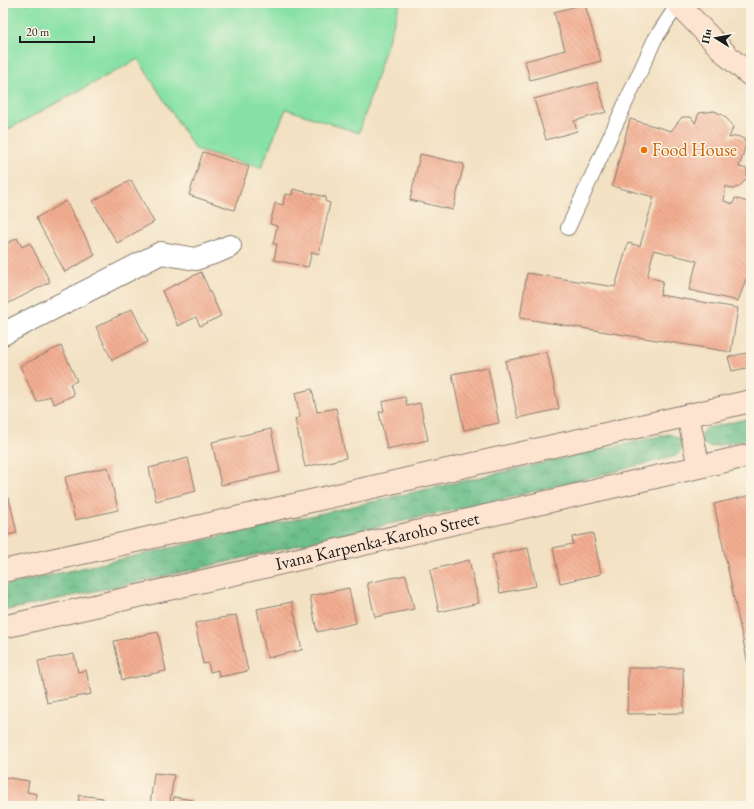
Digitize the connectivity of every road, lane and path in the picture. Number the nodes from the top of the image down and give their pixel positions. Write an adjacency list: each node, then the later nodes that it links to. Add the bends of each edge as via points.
1 (677, 4): 2 (main road); 3 (lane, via 655,39)
2 (751, 76)
3 (568, 228)
4 (230, 246): 5 (street, via 196,259 161,252)
5 (3, 334)
6 (751, 401): 7 (main road)
7 (688, 416): 9 (main road); 10 (main road)
8 (751, 455): 9 (main road, Ivana Karpenka-Karoho Street)
9 (699, 467): 11 (main road, Ivana Karpenka-Karoho Street)
10 (3, 571)
11 (3, 627)

